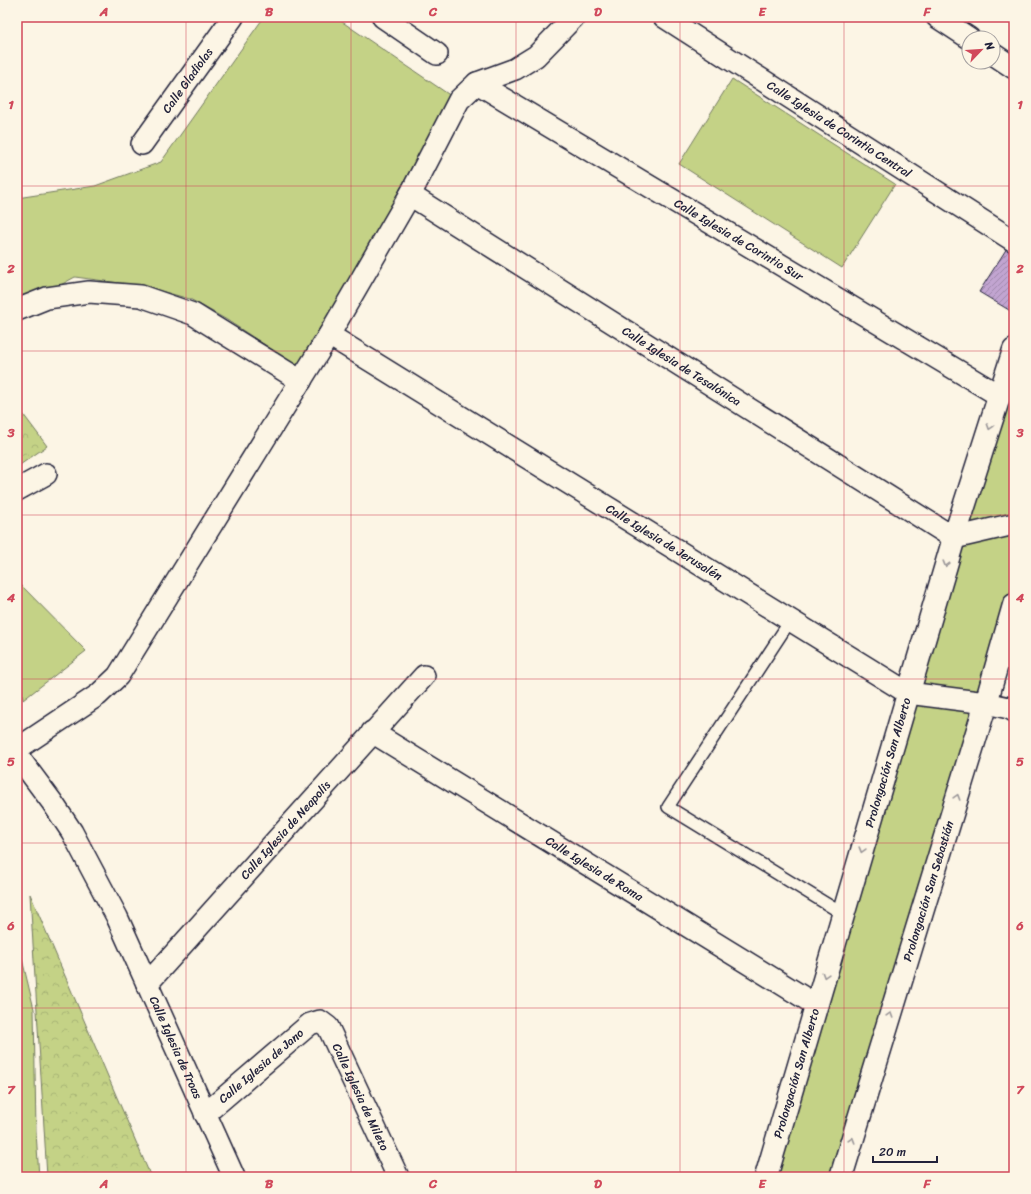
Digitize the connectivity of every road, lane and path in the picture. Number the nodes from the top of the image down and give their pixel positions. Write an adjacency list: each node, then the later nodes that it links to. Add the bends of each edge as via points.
1 (233, 17): 11 (street, Calle Gladiolas)
2 (383, 17): 7 (street)
3 (574, 17): 10 (street, via 536,56 515,69)
4 (664, 17): 13 (street, Calle Iglesia de Corintio Central)
5 (937, 17): 6 (street)
6 (961, 33)
7 (437, 54)
8 (1001, 59): 9 (street)
9 (1014, 68)
10 (477, 83): 12 (street, via 460,100); 18 (street, Calle Iglesia de Corintio Sur)
11 (142, 144)
12 (410, 195): 15 (street); 22 (street, Calle Iglesia de Tesalónica)
13 (1014, 241)
14 (17, 310): 17 (street, via 47,298 89,292 141,296 193,314)
15 (330, 335): 17 (street); 24 (street, Calle Iglesia de Jerusalén)
16 (1013, 356): 18 (main road, Prolongación San Alberto)
17 (301, 381): 31 (street, via 118,676 98,695)
18 (1000, 396): 22 (main road, Prolongación San Alberto, one-way to 22)
19 (46, 474): 20 (street)
20 (17, 490)
21 (1014, 524): 22 (street)
22 (954, 538): 27 (main road, Prolongación San Alberto, one-way to 27)
23 (1014, 605): 25 (main road, Prolongación San Sebastián)
24 (790, 621): 27 (street, Calle Iglesia de Jerusalén); 33 (lane, via 668,807)
25 (1007, 658): 28 (main road, Prolongación San Sebastián)
26 (424, 676): 30 (street, Calle Iglesia de Neapolis)
27 (908, 693): 28 (street, Calle Iglesia de Jerusalén); 33 (main road, Prolongación San Alberto, one-way to 33)
28 (986, 703): 29 (street, Calle Iglesia de Jerusalén); 41 (main road, Prolongación San Sebastián, one-way to 28)
29 (1014, 711)
30 (372, 732): 34 (street, Calle Iglesia de Neapolis); 35 (street, Calle Iglesia de Roma)
31 (17, 749)
32 (17, 755): 34 (street, Calle Iglesia de Troas, via 72,832 117,917)
33 (843, 914): 35 (main road, Prolongación San Alberto, one-way to 35)
34 (147, 984): 37 (street, Calle Iglesia de Troas)
35 (816, 1005): 40 (main road, Prolongación San Alberto)
36 (320, 1021): 37 (street, Calle Iglesia de Jano, via 310,1024); 39 (street, Calle Iglesia de Mileto, via 328,1027)
37 (206, 1114): 38 (street, Calle Iglesia de Troas)
38 (234, 1177)
39 (398, 1177)
40 (766, 1177)
41 (841, 1177)

